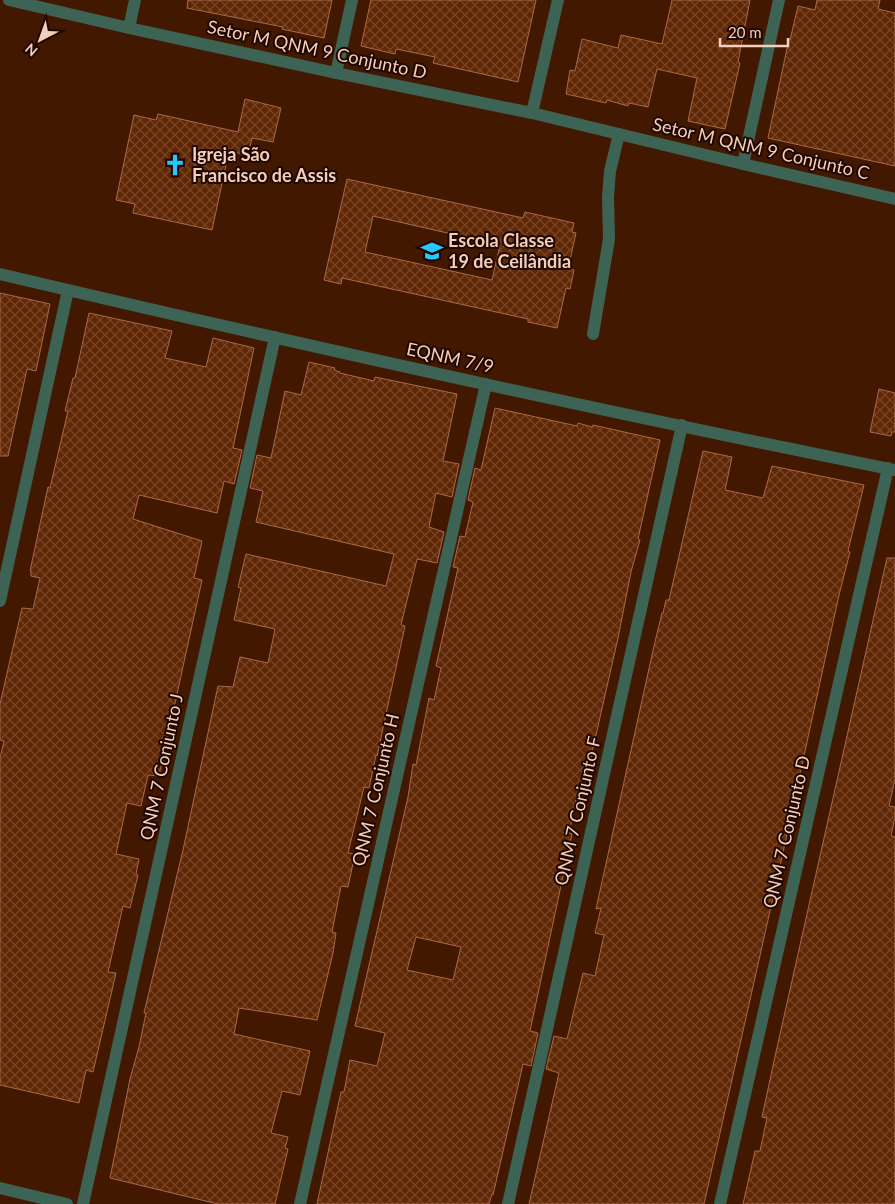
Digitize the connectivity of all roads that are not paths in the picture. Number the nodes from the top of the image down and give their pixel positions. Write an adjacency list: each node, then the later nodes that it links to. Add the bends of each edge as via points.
1 (9, 0): 6 (street, Setor M QNM 9 Conjunto D)
2 (135, 0): 6 (street)
3 (352, 0): 7 (street)
4 (558, 0): 8 (street)
5 (779, 0): 10 (street)
6 (129, 28): 7 (street, Setor M QNM 9 Conjunto D)
7 (336, 73): 8 (street, Setor M QNM 9 Conjunto D)
8 (532, 113): 9 (street, Setor M QNM 9 Conjunto D)
9 (619, 134): 10 (street, Setor M QNM 9 Conjunto C); 14 (street, via 610,171 609,238)
10 (743, 164): 11 (street, Setor M QNM 9 Conjunto C)
11 (895, 199)
12 (0, 274): 13 (street, EQNM 7/9)
13 (68, 290): 15 (street, EQNM 7/9); 19 (street)
14 (593, 334)
15 (275, 337): 16 (street, EQNM 7/9); 22 (street, QNM 7 Conjunto J)
16 (486, 384): 17 (street, EQNM 7/9); 23 (street, QNM 7 Conjunto H)
17 (682, 425): 18 (street, EQNM 7/9); 24 (street, QNM 7 Conjunto F)
18 (891, 469): 25 (street, QNM 7 Conjunto D)
19 (0, 601)
20 (0, 1188): 21 (street)
21 (67, 1204)
22 (83, 1204)
23 (300, 1204)
24 (508, 1204)
25 (720, 1204)

